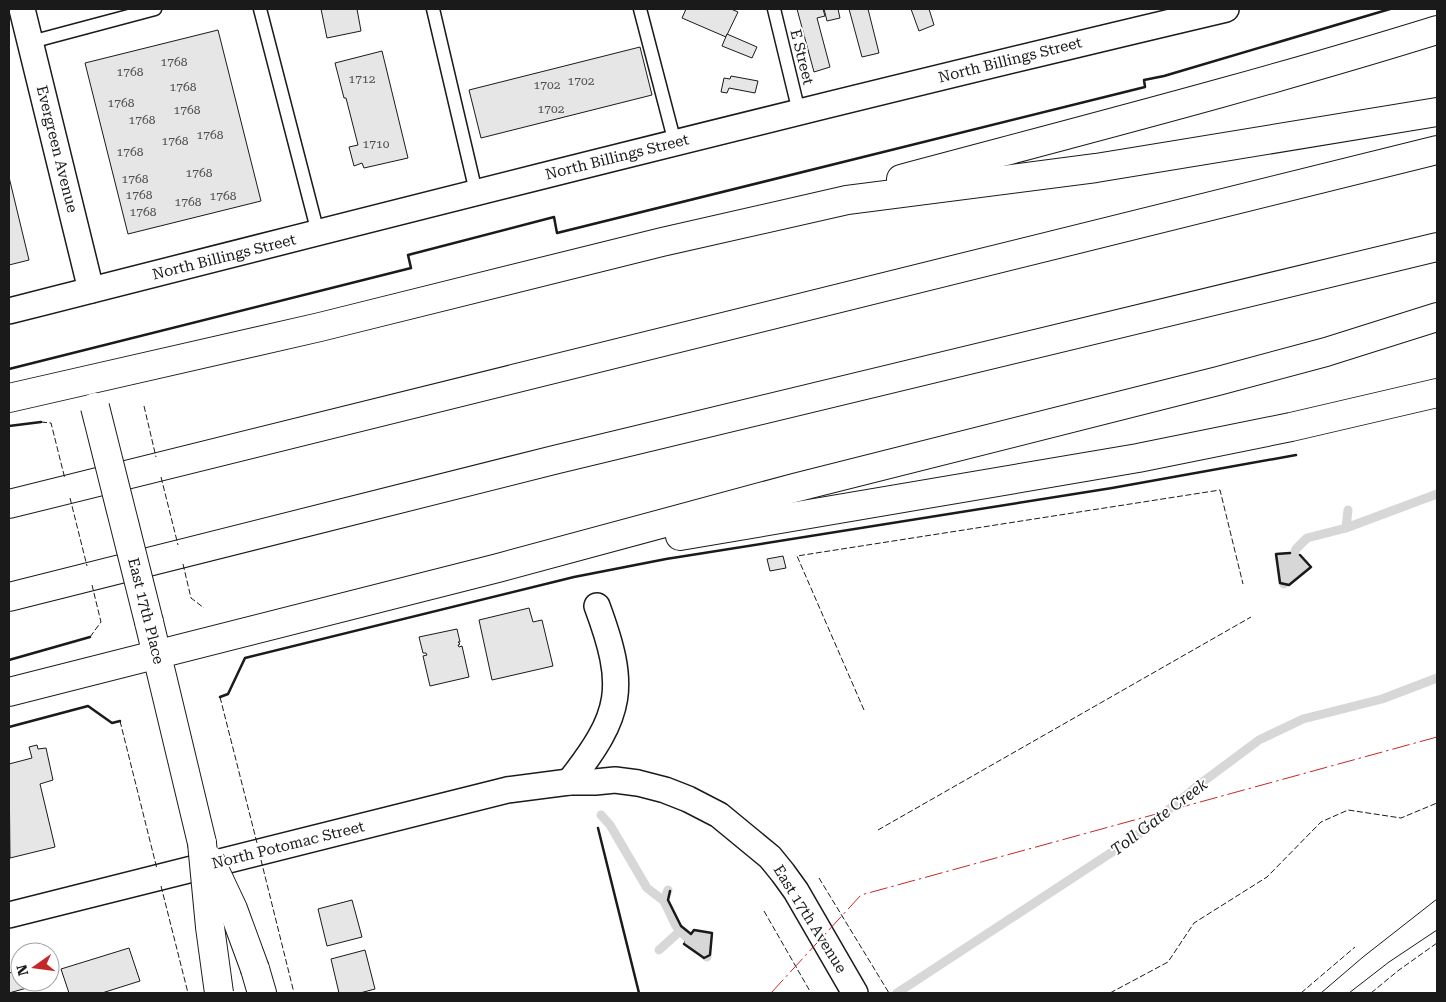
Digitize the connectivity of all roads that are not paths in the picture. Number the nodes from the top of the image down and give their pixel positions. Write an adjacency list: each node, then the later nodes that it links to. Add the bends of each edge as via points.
1 (22, 9): 9 (street, Evergreen Avenue)
2 (155, 9): 9 (lane)
3 (260, 9): 15 (lane)
4 (433, 9): 14 (lane)
5 (640, 9): 12 (lane)
6 (774, 9): 10 (lane, E Street)
7 (1226, 9): 10 (street, North Billings Street)
8 (1437, 30): 16 (main road, via 1176,106)
9 (30, 42): 18 (street, Evergreen Avenue)
10 (800, 112): 12 (street, North Billings Street)
11 (1437, 112): 16 (main road, via 1096,168 847,200)
12 (675, 143): 14 (street, North Billings Street)
13 (1437, 150): 24 (main road)
14 (476, 192): 15 (street, North Billings Street)
15 (318, 233): 18 (street, North Billings Street)
16 (662, 242): 21 (main road, via 320,327)
17 (1437, 247): 26 (main road, via 564,457)
18 (92, 290): 19 (street, North Billings Street)
19 (9, 311)
20 (1437, 317): 25 (main road, via 1326,352 794,488)
21 (88, 379): 23 (main road); 28 (main road, East 17th Place, bridge)
22 (1437, 393): 25 (main road, via 1138,458)
23 (9, 398)
24 (9, 504)
25 (498, 568): 28 (main road)
26 (9, 597)
27 (597, 606): 30 (street, via 614,659 616,700 589,757)
28 (156, 655): 29 (main road); 31 (main road, East 17th Place)
29 (9, 692)
30 (569, 782): 32 (street, North Potomac Street, via 485,795); 35 (street, East 17th Avenue, via 615,780 653,786 688,799 719,816 763,850 783,872)
31 (202, 843): 33 (main road, East 17th Place, bridge); 34 (main road, East 17th Place, bridge, via 233,909)
32 (9, 915)
33 (219, 993)
34 (262, 993)
35 (855, 993)

